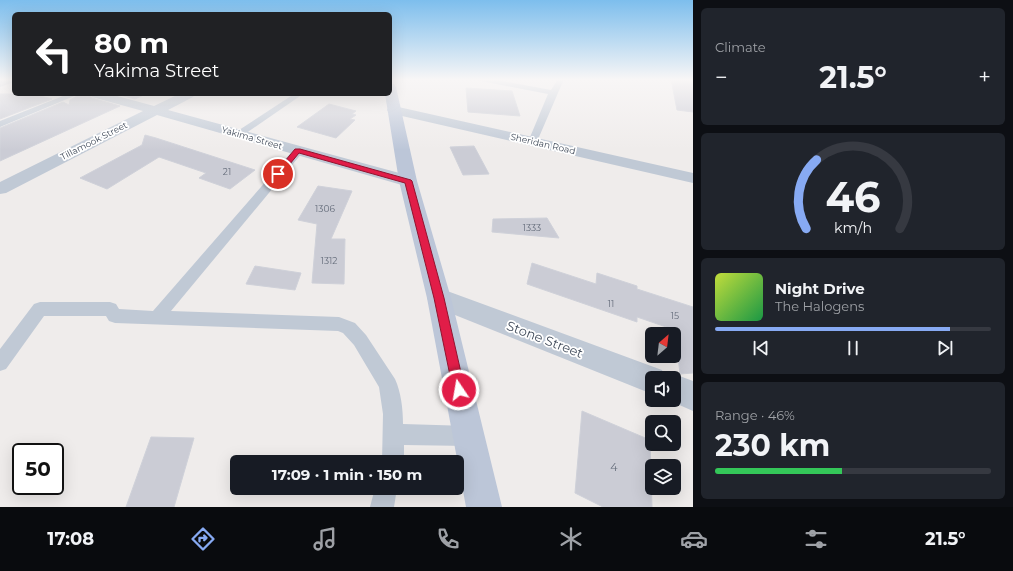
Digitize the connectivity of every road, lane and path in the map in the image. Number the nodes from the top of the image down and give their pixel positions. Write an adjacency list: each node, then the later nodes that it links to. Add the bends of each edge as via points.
1 (53, 103): 9 (lane)
2 (126, 103): 8 (street, Yakima Street)
3 (172, 103): 8 (street, Tillamook Street)
4 (287, 103): 10 (lane)
5 (393, 103): 7 (main road)
6 (549, 103): 11 (lane)
7 (394, 110): 11 (street, Sheridan Road); 14 (main road)
8 (155, 111): 10 (street, Yakima Street); 15 (street, Tillamook Street)
9 (0, 124)
10 (239, 134): 12 (street, Yakima Street)
11 (533, 142): 13 (street, Sheridan Road)
12 (298, 150): 14 (street, Yakima Street); 17 (lane)
13 (693, 178)
14 (408, 181): 16 (main road)
15 (0, 189)
16 (439, 298): 19 (street, Stone Street); 23 (main road)
17 (156, 318): 18 (lane, via 115,316 110,309 40,309); 22 (lane, via 338,324 349,328 360,340 388,385 393,414)
18 (0, 363)
19 (645, 377)
20 (681, 391): 21 (street)
21 (693, 396)
22 (393, 434): 23 (lane); 24 (lane)
23 (469, 436): 27 (main road)
24 (393, 455)
25 (385, 495): 26 (lane)
26 (382, 507)
27 (484, 507)

